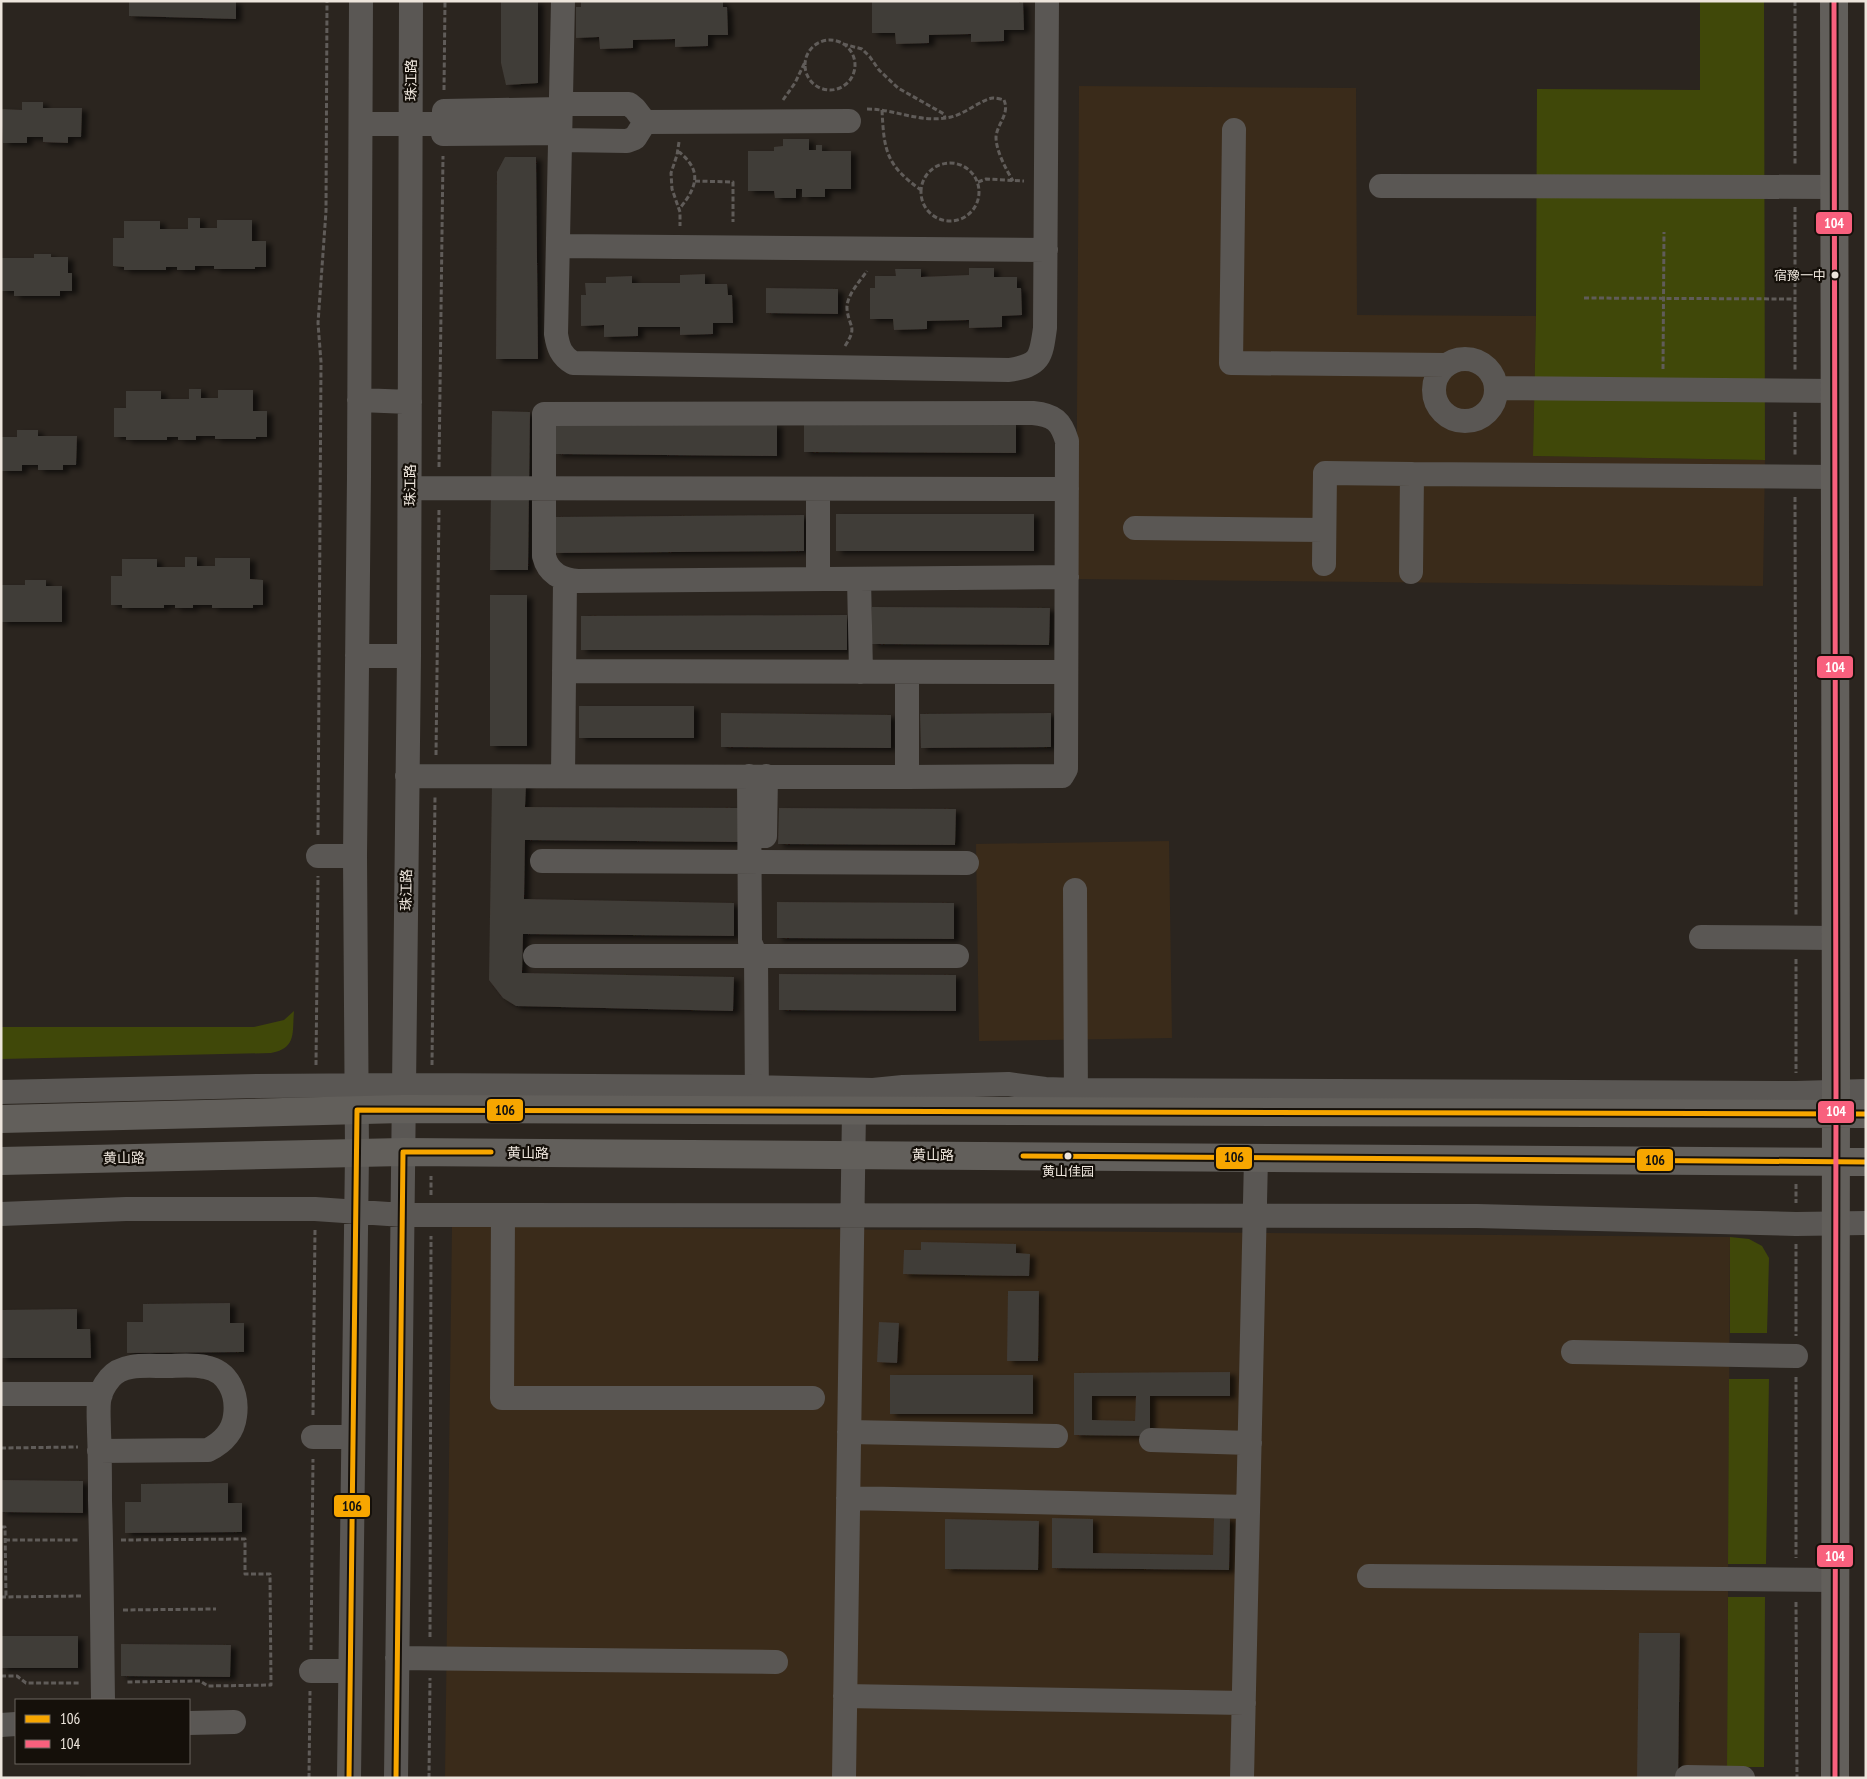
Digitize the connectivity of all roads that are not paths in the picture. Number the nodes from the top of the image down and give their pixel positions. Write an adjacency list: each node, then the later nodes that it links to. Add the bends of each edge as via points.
1 (361, 1): 10 (street)
2 (411, 1): 11 (street, 珠江路)
3 (563, 1): 6 (street)
4 (1047, 1): 17 (street)
5 (1834, 1): 15 (main road)
6 (561, 106): 7 (street, via 630,104); 9 (street); 13 (street)
7 (644, 122): 8 (street); 13 (street, via 635,138 628,141)
8 (849, 122)
9 (444, 123): 11 (street); 13 (street)
10 (361, 124): 11 (street); 21 (street)
11 (411, 124): 22 (street, 珠江路)
12 (1234, 130): 18 (street, via 1232,363)
13 (561, 136): 16 (street)
14 (1381, 186): 15 (street)
15 (1835, 187): 20 (main road)
16 (558, 246): 17 (street); 17 (street, via 556,334 564,358 572,363 1009,370 1026,367 1036,360 1042,349)
17 (1046, 250)
18 (1446, 365): 19 (street, via 1464,359 1482,364 1489,370); 19 (street, via 1439,372 1434,393 1436,403 1452,418 1462,421 1482,416 1495,399)
19 (1496, 388): 20 (street)
20 (1835, 391): 24 (main road)
21 (359, 400): 22 (street); 37 (street)
22 (410, 402): 25 (street, 珠江路)
23 (1412, 474): 24 (street); 30 (street, via 1325,472); 32 (street)
24 (1835, 477): 54 (main road)
25 (410, 488): 26 (street); 38 (street, 珠江路)
26 (544, 489): 27 (street); 28 (street, via 544,414 1046,414 1064,429); 36 (street, via 544,556 547,566)
27 (818, 489): 28 (street); 34 (street)
28 (1067, 489): 33 (street)
29 (1135, 528): 30 (street)
30 (1324, 530): 31 (street)
31 (1324, 564)
32 (1411, 572)
33 (1067, 577): 35 (street); 42 (street)
34 (818, 579): 35 (street); 36 (street)
35 (859, 579): 40 (street)
36 (564, 580): 39 (street)
37 (357, 656): 38 (street); 48 (street)
38 (409, 656): 43 (street, 珠江路)
39 (564, 671): 40 (street); 44 (street)
40 (861, 672): 41 (street)
41 (907, 672): 42 (street); 46 (street)
42 (1066, 672): 46 (street, via 1066,769 1062,776)
43 (407, 776): 44 (street); 60 (street, 珠江路)
44 (563, 776): 45 (street)
45 (757, 776): 46 (street); 50 (street)
46 (907, 778)
47 (318, 856): 48 (street)
48 (355, 856): 61 (street)
49 (542, 861): 50 (street)
50 (757, 862): 51 (street); 56 (street, via 763,940)
51 (967, 863)
52 (1075, 890): 63 (street)
53 (1701, 937): 54 (street)
54 (1836, 938): 64 (main road)
55 (535, 956): 56 (street)
56 (756, 956): 57 (street); 62 (street)
57 (957, 956)
58 (1866, 1091): 64 (street)
59 (1, 1092): 61 (street, via 316,1086)
60 (403, 1097): 61 (main road); 62 (main road); 62 (street, via 432,1085); 68 (street, 珠江路)
61 (357, 1098): 67 (main road); 69 (street)
62 (757, 1099): 63 (street, via 903,1086 1008,1084 1045,1089); 65 (main road)
63 (1076, 1101): 64 (main road); 64 (street, via 1796,1093); 65 (main road)
64 (1836, 1103): 66 (main road); 73 (main road)
65 (854, 1111): 70 (street)
66 (1866, 1114)
67 (1, 1119)
68 (404, 1152): 69 (main road, 黄山路); 70 (main road, 黄山路); 77 (street, 珠江路)
69 (357, 1153): 72 (main road, 黄山路); 75 (street)
70 (853, 1155): 71 (main road, 黄山路); 79 (street)
71 (1256, 1158): 73 (main road, 黄山路); 80 (street)
72 (1, 1161)
73 (1836, 1161): 74 (main road, 黄山路); 81 (main road)
74 (1866, 1162)
75 (356, 1212): 76 (street, via 315,1209 126,1210); 77 (street); 91 (street)
76 (1, 1214)
77 (403, 1215): 78 (street); 99 (street, 珠江路)
78 (503, 1215): 79 (street); 87 (street, via 502,1398)
79 (852, 1215): 80 (street); 88 (street)
80 (1255, 1216): 81 (street, via 1477,1216); 93 (street)
81 (1836, 1224): 82 (street); 98 (main road)
82 (1866, 1224)
83 (1573, 1352): 84 (street)
84 (1796, 1356)
85 (1, 1394): 86 (street)
86 (101, 1394): 94 (street); 94 (street, via 111,1376 124,1369 138,1366 205,1367 230,1383 236,1410 229,1433 208,1450)
87 (813, 1398)
88 (849, 1432): 89 (street); 95 (street)
89 (1056, 1436)
90 (313, 1437): 91 (street)
91 (353, 1437): 102 (street)
92 (1151, 1440): 93 (street)
93 (1250, 1443): 96 (street)
94 (100, 1449): 103 (street)
95 (848, 1498): 96 (street); 104 (street)
96 (1248, 1507): 105 (street)
97 (1369, 1576): 98 (street)
98 (1836, 1580): 116 (main road)
99 (397, 1658): 100 (street); 112 (street, 珠江路)
100 (776, 1662)
101 (311, 1671): 102 (street)
102 (350, 1671): 111 (street)
103 (103, 1691)
104 (845, 1696): 105 (street); 113 (street)
105 (1244, 1703): 114 (street)
106 (190, 1722): 107 (street)
107 (234, 1722)
108 (1, 1724): 109 (street)
109 (15, 1724)
110 (1687, 1777): 115 (street)
111 (348, 1778)
112 (396, 1778)
113 (844, 1778)
114 (1242, 1778)
115 (1744, 1778)
116 (1835, 1778)

